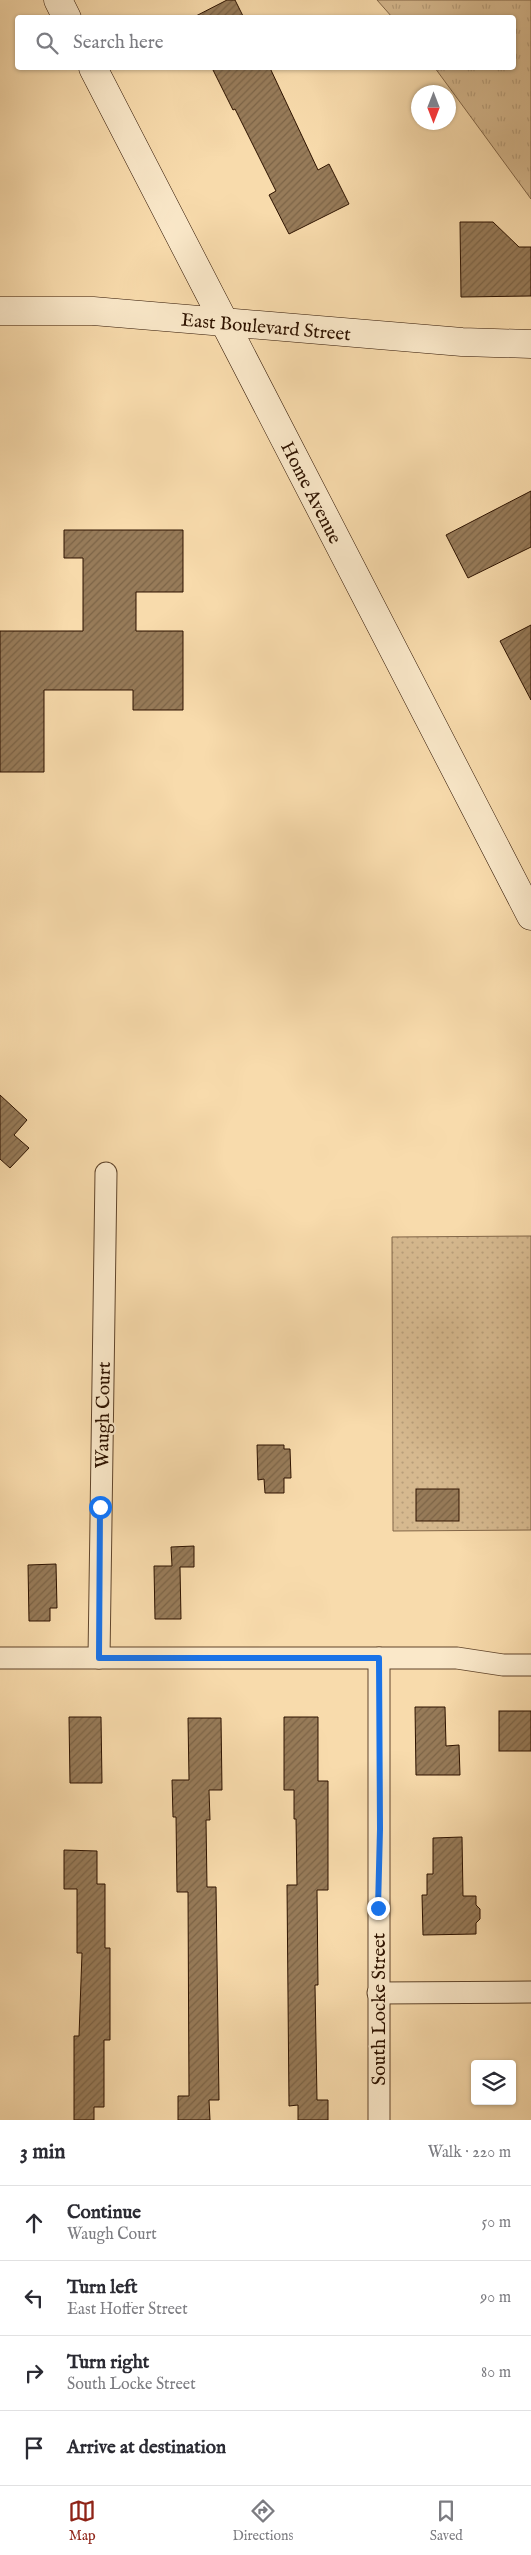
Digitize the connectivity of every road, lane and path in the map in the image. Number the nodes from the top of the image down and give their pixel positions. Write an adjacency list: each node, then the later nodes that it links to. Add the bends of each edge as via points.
1 (58, 0): 2 (main road)
2 (66, 15)
3 (94, 70): 5 (main road, Home Avenue)
4 (0, 311): 5 (main road, East Boulevard Street, via 93,311)
5 (224, 323): 6 (main road, East Boulevard Street, via 462,342); 7 (main road, Home Avenue)
6 (531, 344)
7 (531, 916)
8 (106, 1173): 10 (street, Waugh Court)
9 (0, 1658): 10 (street)
10 (99, 1658): 11 (street)
11 (379, 1658): 12 (street, via 457,1658 503,1665); 14 (street, South Locke Street)
12 (531, 1665)
13 (531, 1992): 14 (street)
14 (378, 1993): 15 (street, South Locke Street)
15 (378, 2120)

